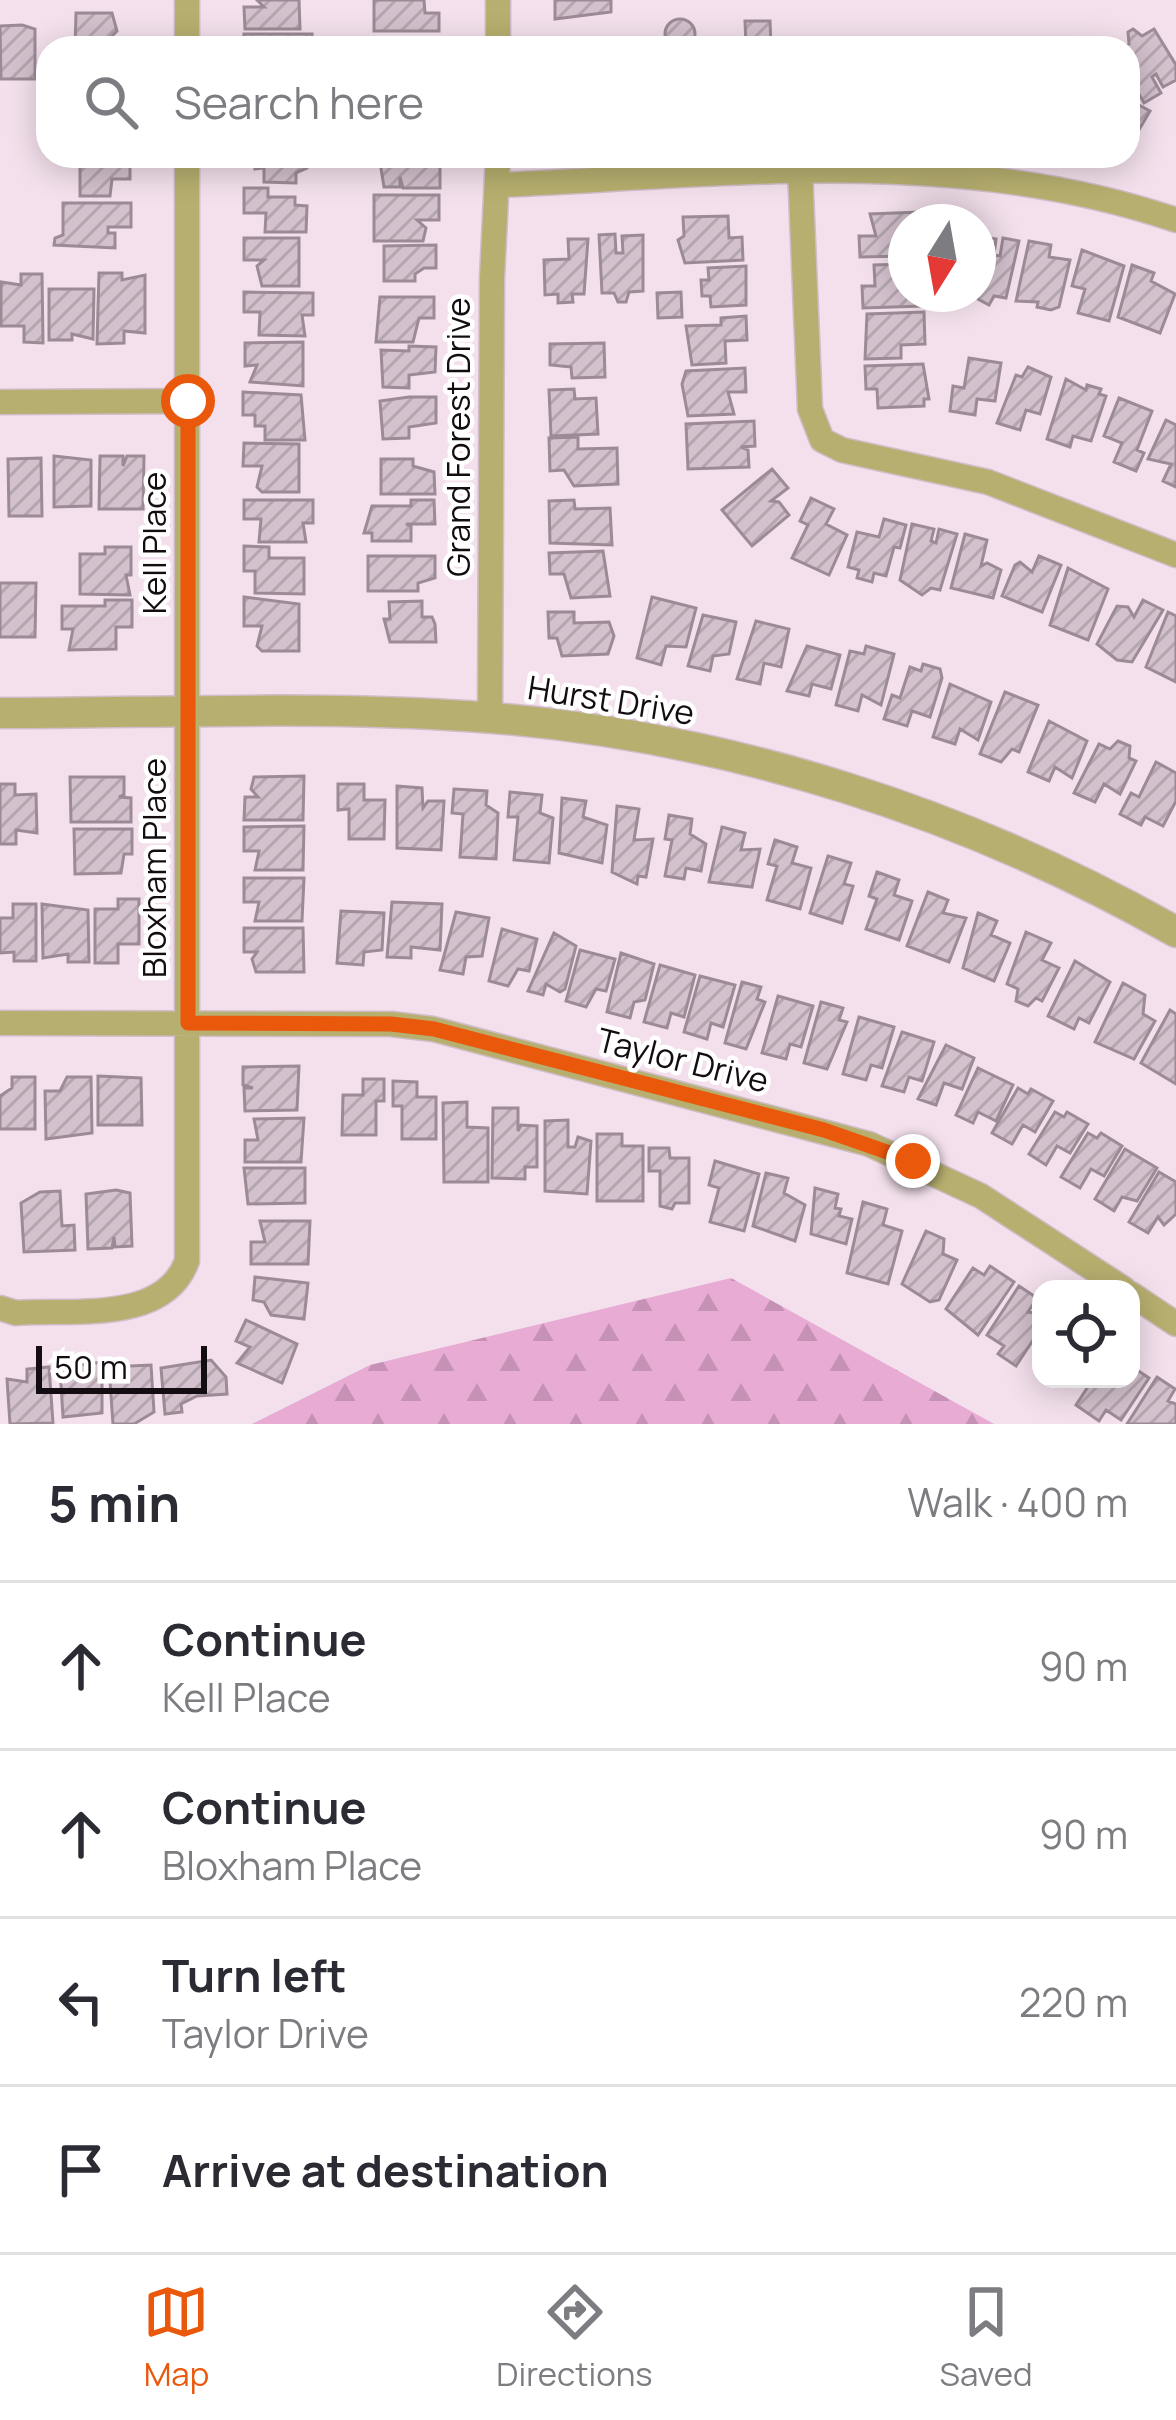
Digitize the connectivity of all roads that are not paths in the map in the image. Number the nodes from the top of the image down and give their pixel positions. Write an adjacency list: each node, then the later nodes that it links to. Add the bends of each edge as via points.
1 (187, 0): 3 (street)
2 (498, 0): 4 (street)
3 (187, 36)
4 (498, 36)
5 (187, 168): 10 (street, Kell Place)
6 (498, 168): 8 (street, Grand Forest Drive)
7 (800, 169): 8 (street); 9 (street, via 1006,180); 12 (street, via 810,410 822,440 988,482)
8 (498, 184): 15 (street, Grand Forest Drive)
9 (1174, 213)
10 (188, 401): 11 (street); 14 (street, Kell Place)
11 (0, 402)
12 (1176, 555)
13 (0, 713): 14 (street, Hurst Drive)
14 (186, 714): 15 (street, Hurst Drive); 17 (street, Bloxham Place)
15 (490, 718): 16 (street, Hurst Drive, via 679,745 844,788 950,824)
16 (1176, 932)
17 (188, 1023): 18 (street, Bloxham Place); 19 (street, Taylor Drive, via 434,1029 824,1130 944,1175); 21 (street, Bloxham Place, via 187,1261 179,1282 143,1305)
18 (0, 1024)
19 (1108, 1280)
20 (1140, 1298): 22 (street, Taylor Drive)
21 (0, 1308)
22 (1173, 1313)

